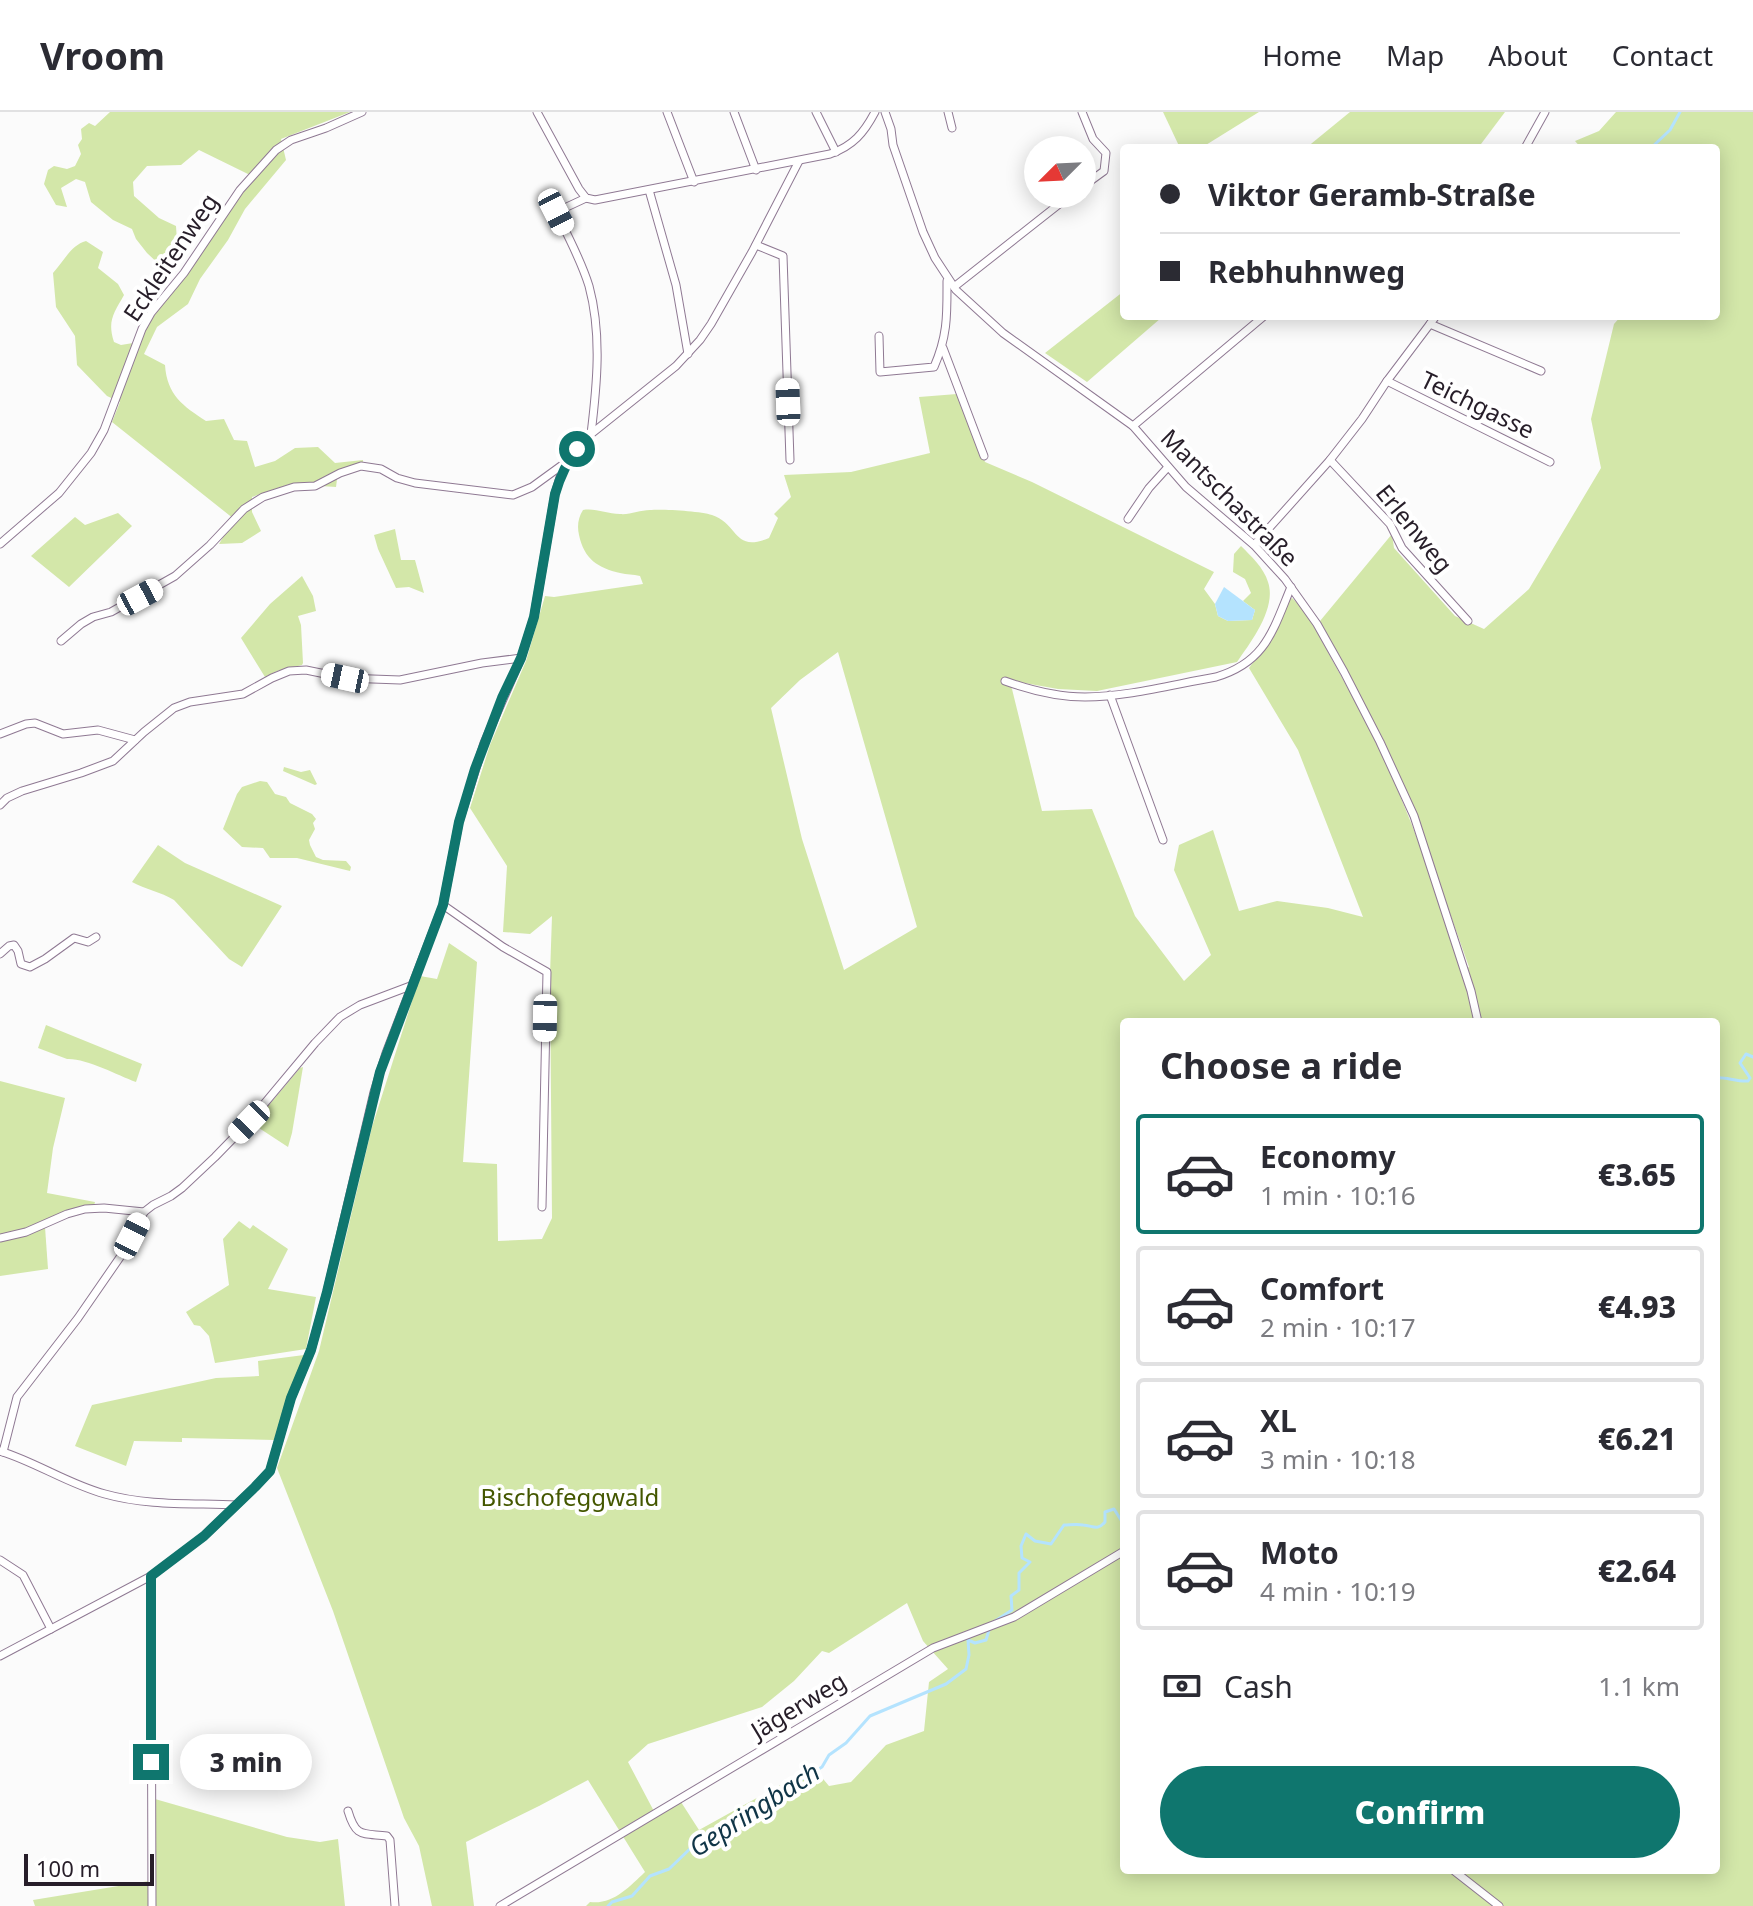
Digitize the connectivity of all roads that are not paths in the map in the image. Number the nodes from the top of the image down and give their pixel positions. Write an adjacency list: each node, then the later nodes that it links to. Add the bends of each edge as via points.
1 (362, 112): 43 (street, Eckleitenweg, via 291,140 240,190 151,313 91,453 59,493)
2 (537, 112): 21 (street)
3 (667, 112): 19 (street)
4 (734, 112): 17 (street)
5 (816, 112): 15 (street)
6 (875, 112): 15 (street, via 857,140)
7 (885, 112): 24 (street, Mantschastraße, via 918,219)
8 (948, 112): 11 (street)
9 (1082, 112): 12 (street)
10 (1545, 112): 14 (street)
11 (952, 128)
12 (1092, 136)
13 (1096, 142): 18 (street, via 1106,153 1104,171)
14 (1527, 144)
15 (836, 152): 16 (street)
16 (799, 161): 17 (street); 23 (street)
17 (756, 170): 19 (street)
18 (1096, 177)
19 (694, 182): 20 (street)
20 (649, 190): 21 (street); 31 (street, via 676,285)
21 (586, 198): 35 (street, via 556,212 583,269 592,303 597,365)
22 (1054, 208): 25 (street)
23 (756, 245): 31 (street); 37 (street, via 783,256)
24 (947, 278): 25 (street, Mantschastraße); 30 (street)
25 (954, 287): 34 (street, Mantschastraße, via 1003,333)
26 (1259, 320): 34 (street)
27 (1433, 320): 28 (street)
28 (1430, 324): 32 (street); 33 (street)
29 (879, 336): 30 (street, via 880,372 934,367)
30 (943, 348): 36 (street)
31 (688, 354): 35 (street)
32 (1541, 371)
33 (1387, 381): 38 (street); 40 (street, Teichgasse)
34 (1133, 426): 41 (street, Mantschastraße)
35 (591, 434): 39 (street)
36 (984, 456)
37 (790, 460)
38 (1330, 460): 44 (street); 46 (street, Erlenweg)
39 (567, 462): 47 (street, via 513,495 415,483 361,466 315,486 263,497 175,576 93,617); 48 (street, via 555,494 536,610)
40 (1550, 462)
41 (1168, 467): 42 (street); 44 (street, Mantschastraße)
42 (1128, 519)
43 (0, 544)
44 (1254, 545): 45 (street, Mantschastraße)
45 (1291, 587): 50 (street, via 1271,635 1245,665 1216,677); 59 (street, Mantschastraße, via 1344,672 1414,816)
46 (1468, 621)
47 (61, 641)
48 (521, 658): 52 (street, via 400,680 289,671 243,694 174,708); 55 (street, via 475,769)
49 (1005, 681): 50 (street, via 1066,696)
50 (1110, 695): 54 (street)
51 (0, 734): 52 (street, via 35,723 63,734 98,730)
52 (135, 740): 53 (street, via 103,765 22,791)
53 (0, 805)
54 (1163, 840)
55 (443, 905): 58 (street); 60 (street, via 547,972)
56 (96, 937): 57 (street, via 88,942 74,938 30,967 23,967 14,945)
57 (0, 954)
58 (413, 985): 61 (street, via 340,1017 215,1157 182,1188); 64 (street, via 374,1092 327,1292 270,1471)
59 (1477, 1018)
60 (542, 1207)
61 (144, 1212): 62 (street, via 85,1209); 63 (street, via 85,1309 17,1397)
62 (0, 1238)
63 (2, 1452): 64 (street, via 128,1500)
64 (236, 1505): 67 (street)
65 (1120, 1553): 74 (street, Jägerweg, via 1014,1617 933,1648)
66 (0, 1560): 68 (street, via 23,1575)
67 (151, 1576): 68 (street); 72 (street)
68 (51, 1629): 69 (street)
69 (0, 1656)
70 (348, 1811): 73 (street, via 357,1832 390,1840)
71 (1458, 1874): 75 (street)
72 (152, 1906)
73 (395, 1906)
74 (500, 1906)
75 (1499, 1906)

